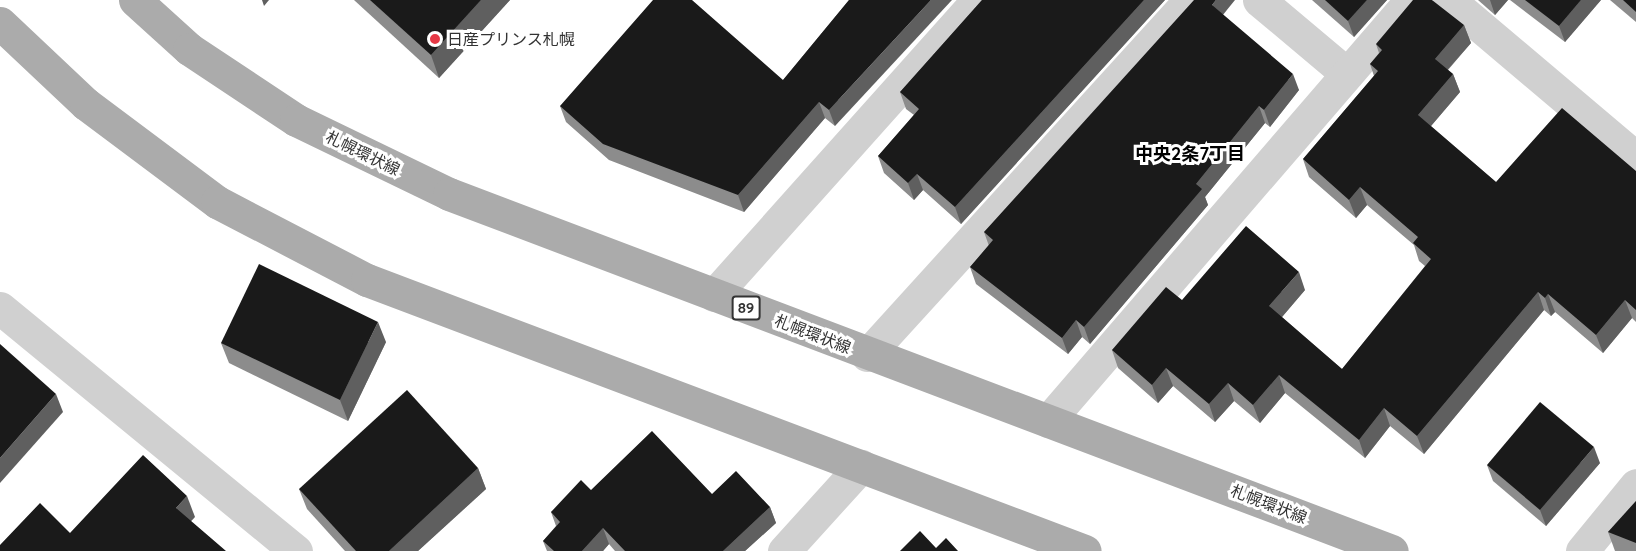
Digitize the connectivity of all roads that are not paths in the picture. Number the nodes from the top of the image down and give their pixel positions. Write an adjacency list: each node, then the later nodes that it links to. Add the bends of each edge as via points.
1 (135, 0): 10 (main road, 札幌環状線 / 89, via 189,49 296,120 449,194)
2 (978, 0): 10 (street)
3 (1190, 0): 12 (street)
4 (1258, 0): 8 (street)
5 (1411, 0): 8 (street)
6 (1449, 0): 9 (street)
7 (0, 23): 14 (main road, via 87,104 217,202 357,275)
8 (1346, 73): 13 (street)
9 (1636, 158)
10 (714, 295): 12 (main road, 札幌環状線 / 89)
11 (0, 308): 16 (street)
12 (867, 355): 13 (main road, 札幌環状線 / 89)
13 (1048, 421): 19 (main road, 札幌環状線 / 89)
14 (861, 466): 17 (street); 18 (main road)
15 (1636, 484): 20 (street)
16 (296, 551)
17 (784, 551)
18 (1086, 551)
19 (1392, 551)
20 (1582, 551)

